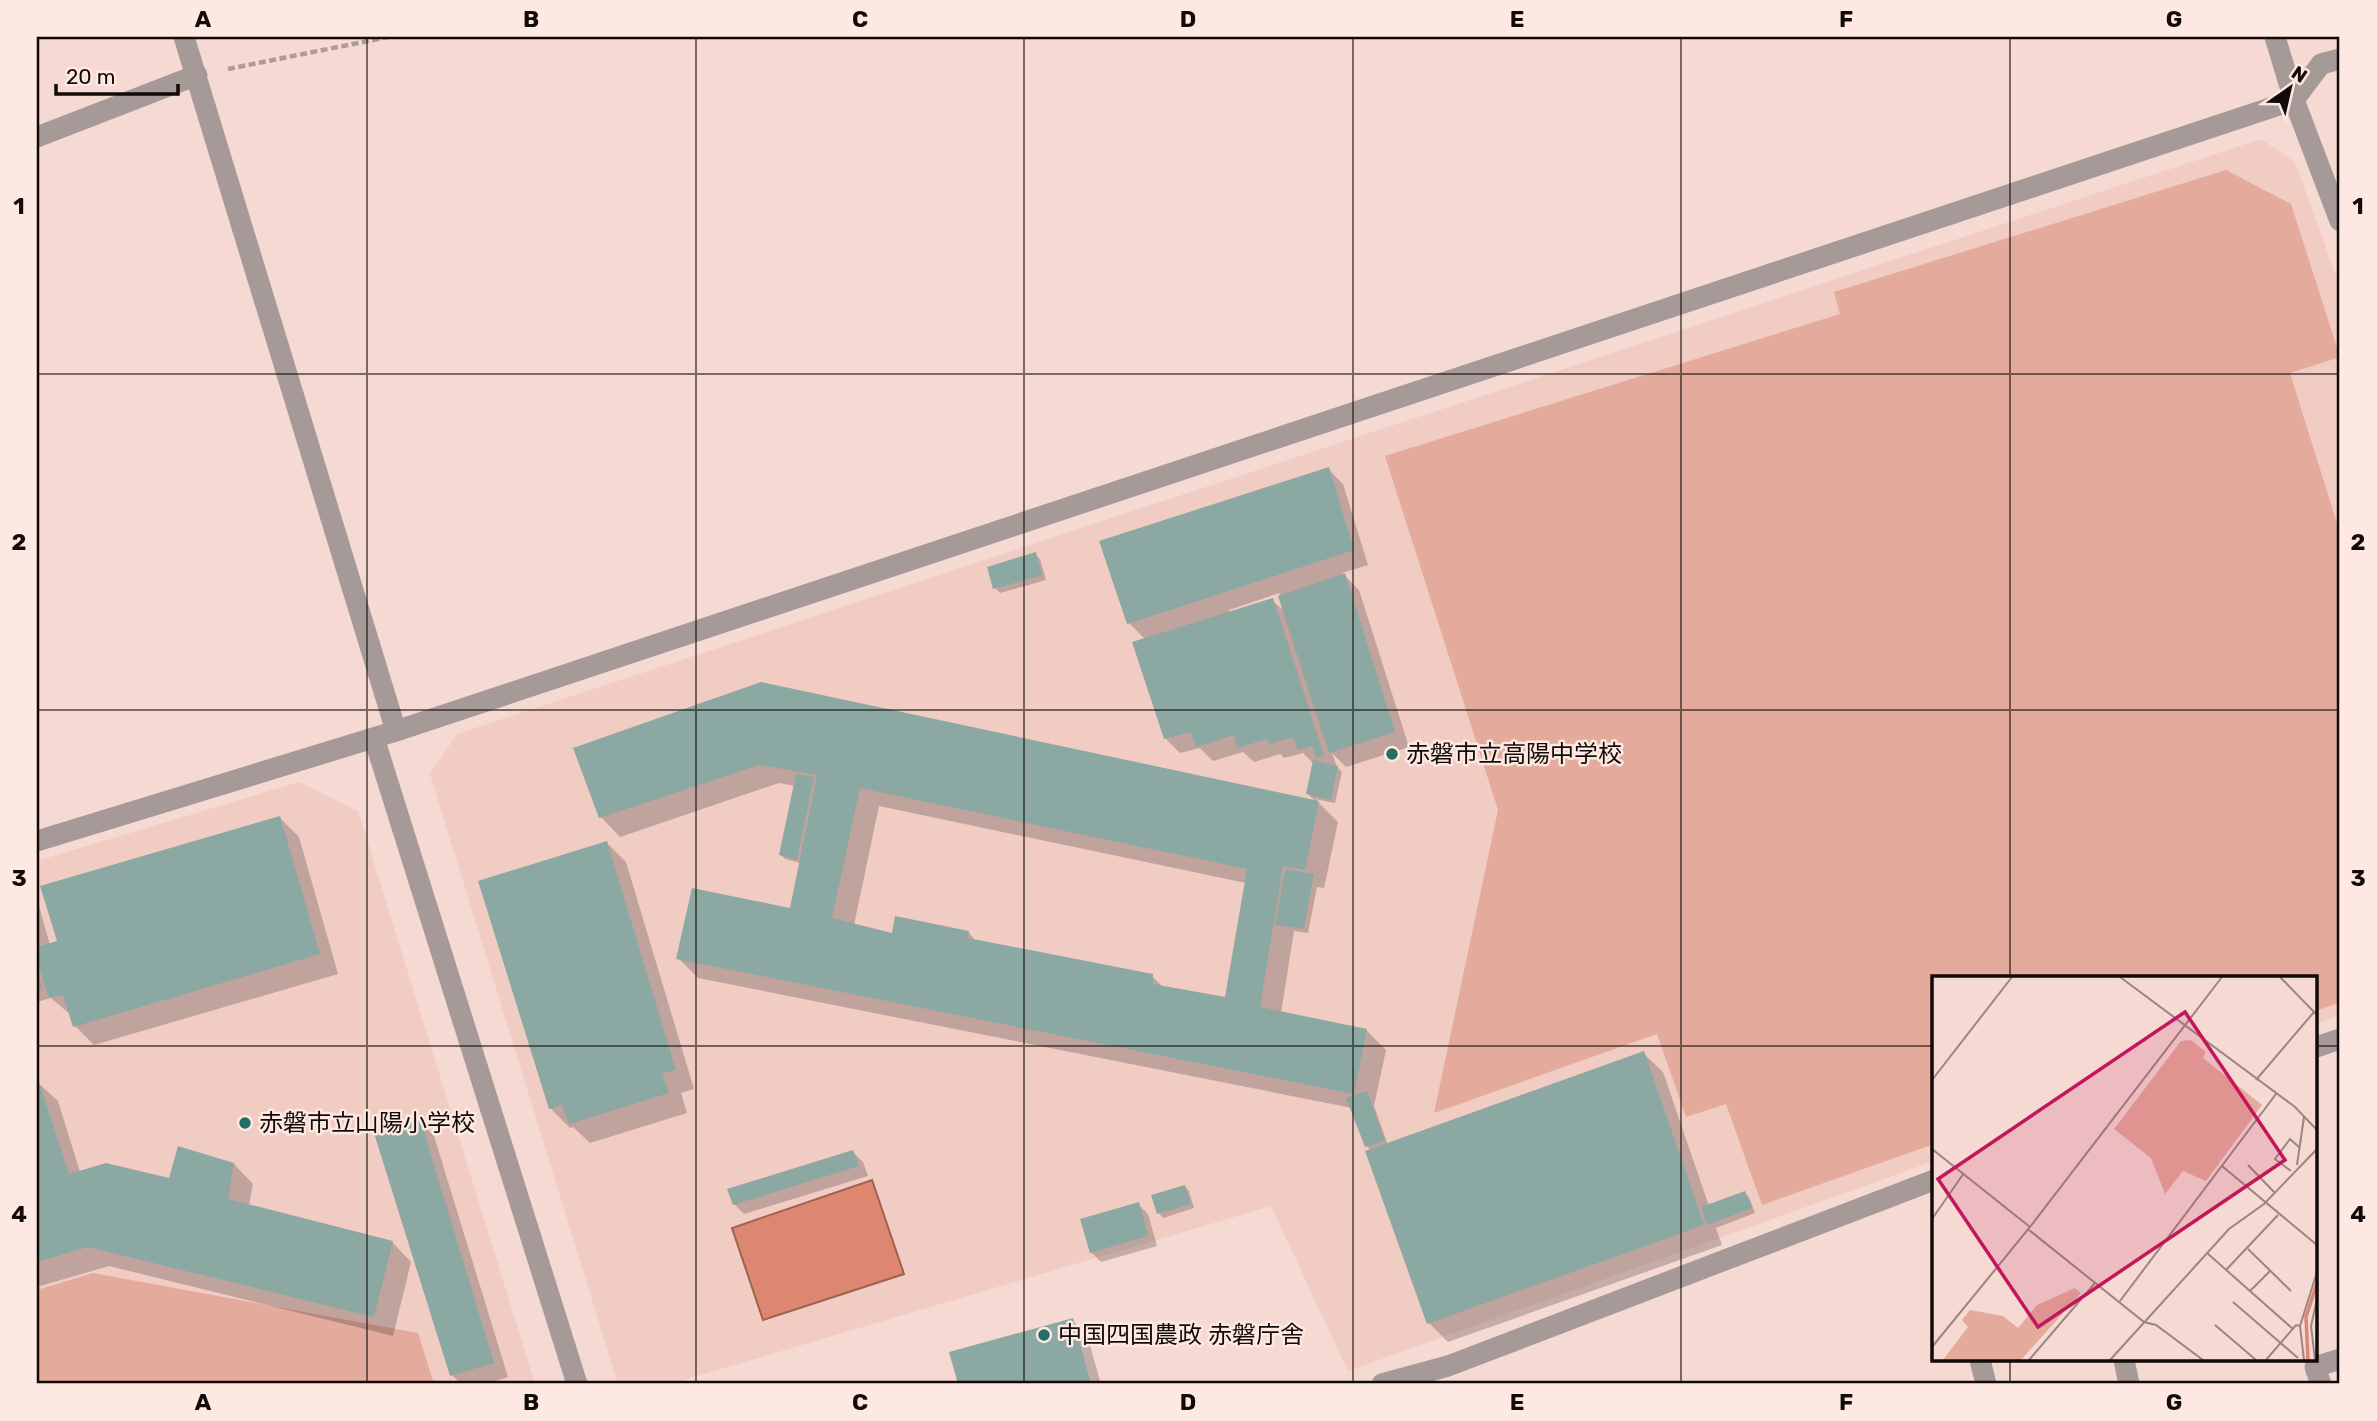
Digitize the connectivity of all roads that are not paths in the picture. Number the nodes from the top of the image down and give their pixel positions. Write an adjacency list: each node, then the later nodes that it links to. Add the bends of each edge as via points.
1 (184, 37): 4 (street)
2 (2275, 37): 5 (street)
3 (2340, 59): 5 (street, via 2321,64)
4 (197, 75): 6 (street); 8 (street)
5 (2294, 100): 7 (street); 8 (street)
6 (37, 137)
7 (2340, 221)
8 (396, 731): 9 (street)
9 (374, 738): 10 (street); 17 (street)
10 (37, 841)
11 (2340, 1039): 12 (street)
12 (2318, 1046)
13 (1932, 1181): 18 (street, via 1448,1366)
14 (2340, 1359): 21 (street, via 2315,1367)
15 (1980, 1362): 19 (street)
16 (2124, 1362): 20 (street)
17 (577, 1384)
18 (1382, 1384)
19 (1986, 1384)
20 (2129, 1384)
21 (2322, 1384)

